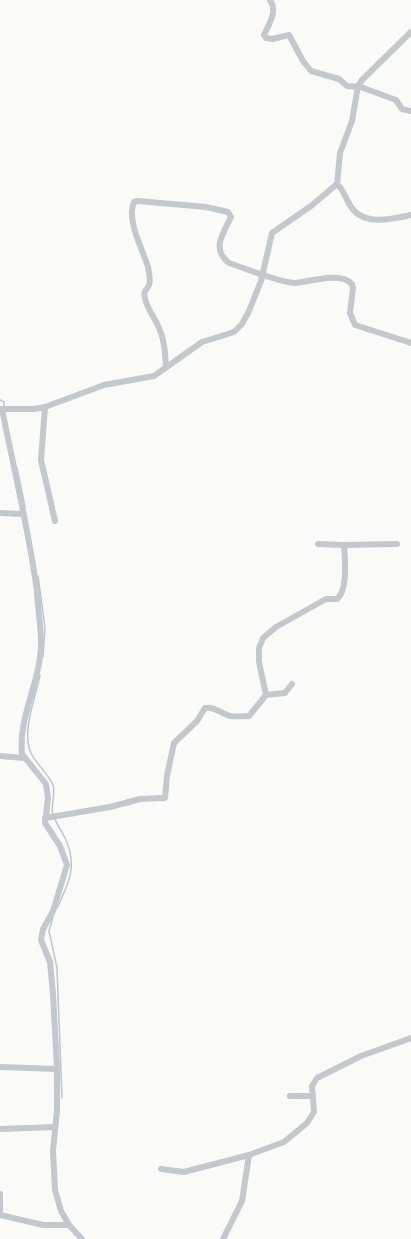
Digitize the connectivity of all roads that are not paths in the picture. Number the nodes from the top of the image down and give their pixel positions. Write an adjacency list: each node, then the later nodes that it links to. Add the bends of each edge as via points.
1 (270, 0): 3 (street, via 273,13 264,35 266,38 289,35 311,71 339,80 347,86)
2 (411, 32): 3 (street)
3 (358, 86): 4 (street, via 396,100 402,109); 5 (street, via 352,121 340,153)
4 (411, 111)
5 (337, 184): 6 (street, via 351,208 364,218 371,220); 7 (street, via 272,233)
6 (411, 215)
7 (263, 274): 8 (street, via 294,283 328,278 346,280 353,288 350,313 356,326); 9 (street, via 249,311 234,332 202,342); 9 (street, via 229,263 223,258 220,246 231,217 228,212 143,200 134,202 135,231 149,274 150,284 144,292 145,299 163,339)
8 (411, 343)
9 (166, 367): 10 (street, via 154,376 104,384)
10 (45, 407): 11 (street); 14 (street, via 41,460)
11 (3, 409): 13 (street)
12 (0, 513): 13 (street)
13 (23, 514): 21 (street, via 34,567 41,644 36,680 24,727)
14 (56, 521)
15 (318, 544): 17 (street)
16 (397, 544): 17 (street)
17 (344, 545): 19 (street, via 346,560 341,596 326,600 276,627 263,638 259,648 259,662)
18 (292, 684): 19 (street, via 285,693)
19 (266, 695): 22 (street, via 250,716 232,717 211,708 204,709 197,721 174,743 165,798 140,799)
20 (0, 756): 21 (street)
21 (24, 758): 22 (street, via 46,784)
22 (46, 818): 25 (street, via 46,826 60,846 67,865 41,940 50,962)
23 (411, 1038): 27 (street, via 361,1056 320,1076 313,1083)
24 (0, 1067): 25 (street)
25 (57, 1069): 28 (street)
26 (290, 1096): 27 (street)
27 (313, 1096): 30 (street, via 314,1112 307,1123 284,1142)
28 (55, 1127): 29 (street); 35 (street, via 55,1190 61,1211)
29 (0, 1129)
30 (249, 1155): 31 (street, via 184,1172); 37 (street, via 242,1201)
31 (161, 1169)
32 (0, 1194): 33 (street)
33 (0, 1212)
34 (0, 1215): 35 (street, via 43,1225)
35 (69, 1225): 36 (street)
36 (82, 1239)
37 (223, 1239)

